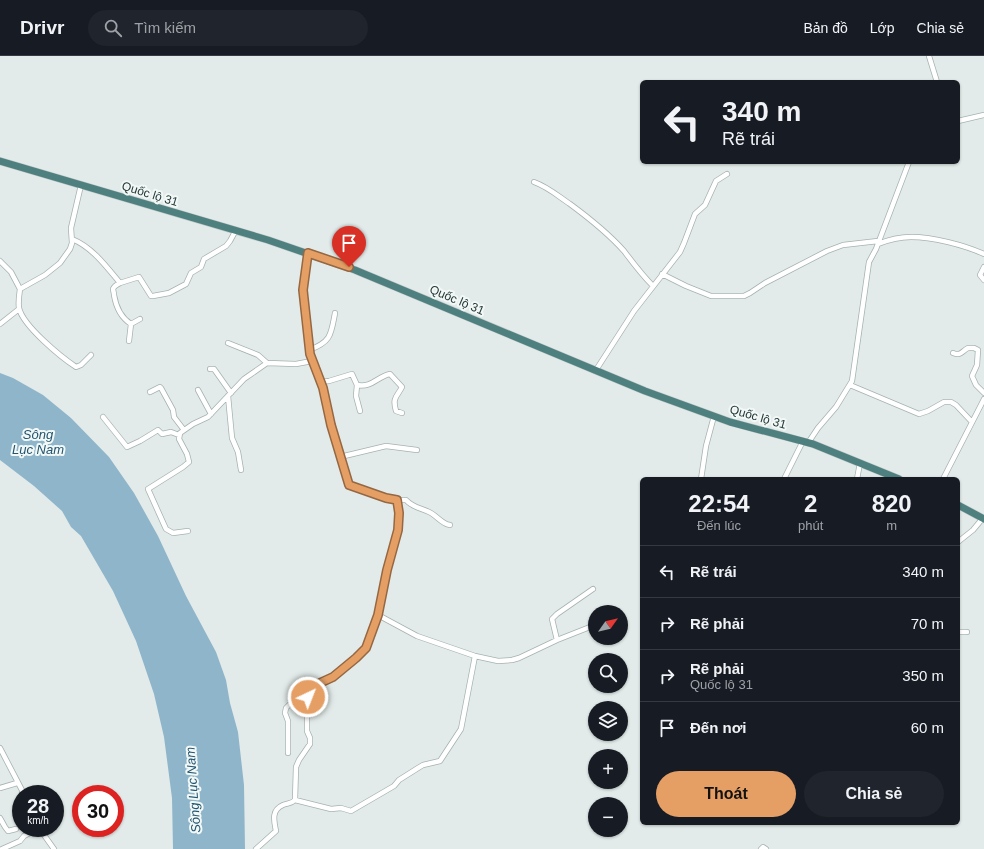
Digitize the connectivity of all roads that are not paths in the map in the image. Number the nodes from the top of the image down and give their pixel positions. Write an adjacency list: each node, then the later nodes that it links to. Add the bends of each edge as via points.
1 (929, 56): 2 (street)
2 (936, 80)
3 (984, 115): 4 (street)
4 (960, 121)
5 (0, 161): 9 (highway, Quốc lộ 31)
6 (908, 164): 12 (street)
7 (727, 174): 17 (street, via 716,181 705,204 695,214 680,252)
8 (534, 182): 20 (street, via 549,189 595,223 623,250)
9 (81, 185): 10 (highway, Quốc lộ 31); 11 (street, via 71,228)
10 (236, 230): 13 (highway, Quốc lộ 31); 19 (street, via 226,246 204,260 201,267 190,275 186,284 170,294 152,296 139,277)
11 (72, 239): 19 (street, via 91,250); 21 (street, via 70,249 60,263)
12 (878, 242): 14 (street, via 910,237 950,243); 17 (street, via 843,245 827,251 744,296 711,296); 38 (street, via 868,262)
13 (308, 253): 29 (street, via 303,290); 35 (highway, Quốc lộ 31)
14 (984, 254)
15 (0, 261): 21 (street, via 11,272)
16 (984, 267): 18 (street, via 980,275)
17 (662, 274): 20 (street)
18 (984, 280)
19 (120, 282): 26 (street, via 113,290 115,305 125,320)
20 (653, 286): 35 (street)
21 (20, 289): 22 (street)
22 (19, 309): 25 (street); 31 (street, via 42,340 76,367)
23 (335, 313): 29 (street, via 326,341)
24 (140, 319): 26 (street)
25 (0, 324)
26 (131, 324): 27 (street)
27 (129, 342)
28 (228, 343): 33 (street, via 258,355)
29 (310, 350): 32 (street)
30 (953, 353): 41 (street, via 958,355 968,348 978,350 977,365 972,379)
31 (91, 355)
32 (312, 361): 33 (street, via 296,364); 36 (street)
33 (267, 363): 42 (street, via 244,379)
34 (210, 369): 42 (street, via 216,372)
35 (596, 370): 47 (highway, Quốc lộ 31)
36 (321, 382): 37 (street, via 352,374); 54 (street)
37 (357, 385): 44 (street); 45 (street, via 364,386 390,374 402,387 394,403 396,411)
38 (850, 385): 49 (street, via 919,414 944,402 950,402 956,404); 52 (street, via 830,415)
39 (198, 390): 46 (street)
40 (150, 392): 50 (street, via 161,388 174,417)
41 (984, 393)
42 (229, 395): 46 (street); 56 (street, via 232,438)
43 (984, 399): 49 (street)
44 (360, 411)
45 (402, 413)
46 (211, 414): 50 (street)
47 (714, 416): 52 (highway, Quốc lộ 31); 57 (street)
48 (103, 417): 51 (street, via 127,447 158,430 162,434 170,432)
49 (972, 422): 61 (street)
50 (184, 430): 51 (street)
51 (179, 435): 66 (street, via 189,462 148,489 166,529 173,533)
52 (805, 442): 55 (highway, Quốc lộ 31); 58 (street)
53 (417, 450): 54 (street, via 386,446)
54 (340, 457): 62 (street, via 349,485)
55 (860, 463): 59 (street); 60 (highway, Quốc lộ 31)
56 (241, 470)
57 (701, 477)
58 (785, 477)
59 (858, 477)
60 (894, 477)
61 (944, 477)
62 (397, 500): 65 (street, via 406,500); 69 (street, via 398,530)
63 (960, 506): 64 (highway)
64 (983, 517): 67 (street)
65 (450, 525)
66 (188, 531)
67 (960, 540)
68 (593, 589): 73 (street, via 552,619)
69 (378, 615): 74 (street, via 417,636); 75 (street, via 363,652 333,677 309,688)
70 (588, 627): 73 (street)
71 (960, 632): 72 (street)
72 (967, 632)
73 (557, 640): 74 (street, via 512,660 493,661)
74 (475, 656): 80 (street, via 461,729 440,761 423,765 394,786 351,811)
75 (308, 697): 77 (street, via 286,708); 80 (street, via 307,731 310,744 296,767)
76 (0, 748): 78 (street)
77 (288, 753)
78 (17, 783): 79 (street)
79 (0, 788)
80 (295, 800): 87 (street, via 276,810 276,831)
81 (0, 818): 82 (street, via 5,828)
82 (12, 830)
83 (23, 837): 85 (street)
84 (45, 837): 86 (street)
85 (2, 849)
86 (54, 849)
87 (256, 849)
88 (761, 849): 89 (street)
89 (766, 849)

